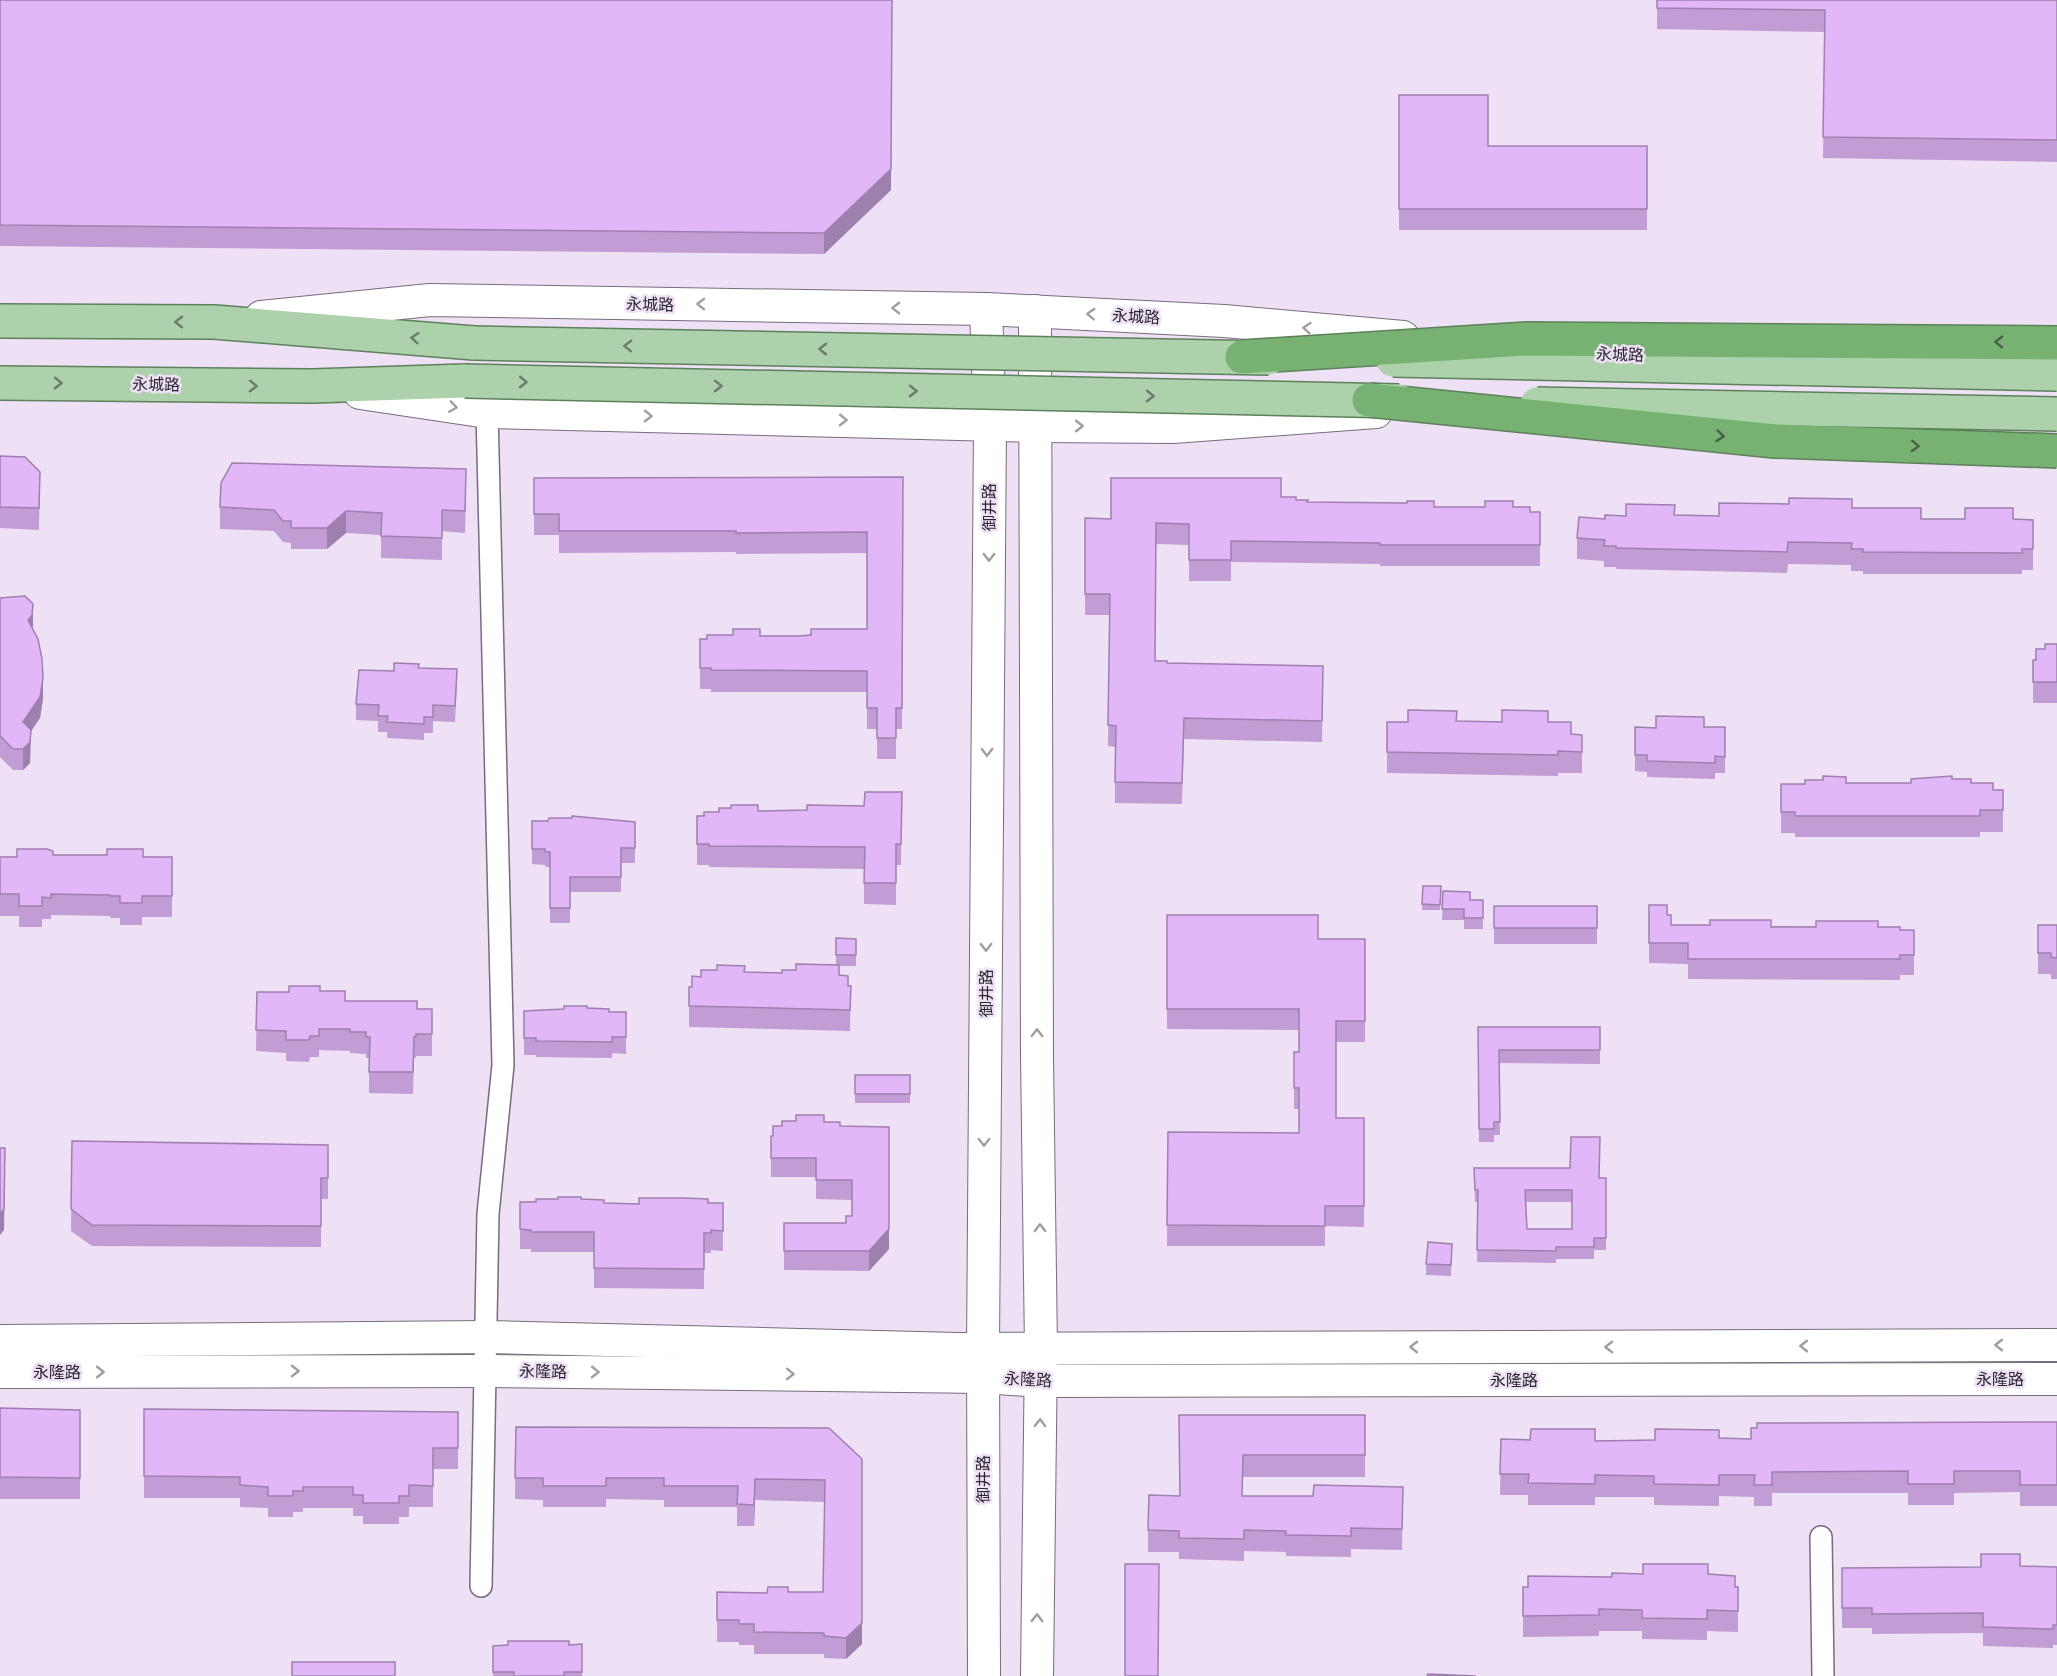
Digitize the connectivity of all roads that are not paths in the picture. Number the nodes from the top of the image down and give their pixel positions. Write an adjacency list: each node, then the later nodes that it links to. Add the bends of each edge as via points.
1 (986, 309): 2 (street, 永城路); 4 (street, 永城路, one-way to 4, via 430,300); 15 (street, 御井路)
2 (1035, 311): 7 (street, 永城路, one-way to 2, via 1571,352 1224,321); 16 (street)
3 (0, 321): 4 (main road, 永城路, one-way to 3)
4 (214, 322): 6 (main road, 永城路, one-way to 4, bridge, via 474,343)
5 (2057, 343): 6 (highway, one-way to 6, bridge, via 1527,339)
6 (1242, 357): 8 (main road, 永城路, bridge)
7 (2057, 368)
8 (2057, 374)
9 (0, 383): 10 (main road, 永城路, one-way to 10)
10 (312, 386): 11 (main road, 永城路, one-way to 11, bridge, via 465,381); 12 (street, 永城路, one-way to 12)
11 (1369, 400): 13 (main road, 永城路, bridge); 17 (highway, one-way to 17, bridge, via 1775,441)
12 (487, 412): 15 (street, 永城路, one-way to 15); 18 (street, via 503,1065 488,1214)
13 (2057, 414)
14 (2057, 420): 16 (street, 永城路, one-way to 14, via 1173,427 1401,410 1540,408)
15 (990, 424): 16 (street, 永城路); 22 (street, 御井路, one-way to 22)
16 (1036, 426): 21 (street, one-way to 16)
17 (2057, 451)
18 (486, 1337): 19 (street, 永隆路); 22 (street, 永隆路); 23 (street)
19 (0, 1341)
20 (2057, 1345): 21 (street, 永隆路, one-way to 21)
21 (1041, 1349): 22 (street, 永隆路); 26 (street)
22 (983, 1363): 23 (street, 永隆路, one-way to 22); 26 (street, 永隆路); 29 (street, 御井路)
23 (485, 1371): 24 (street, 永隆路, one-way to 23); 28 (street)
24 (0, 1372)
25 (2057, 1379): 26 (street, 永隆路)
26 (1041, 1381): 30 (street, one-way to 26)
27 (1821, 1537): 31 (street)
28 (481, 1586)
29 (984, 1676)
30 (1037, 1676)
31 (1823, 1676)

